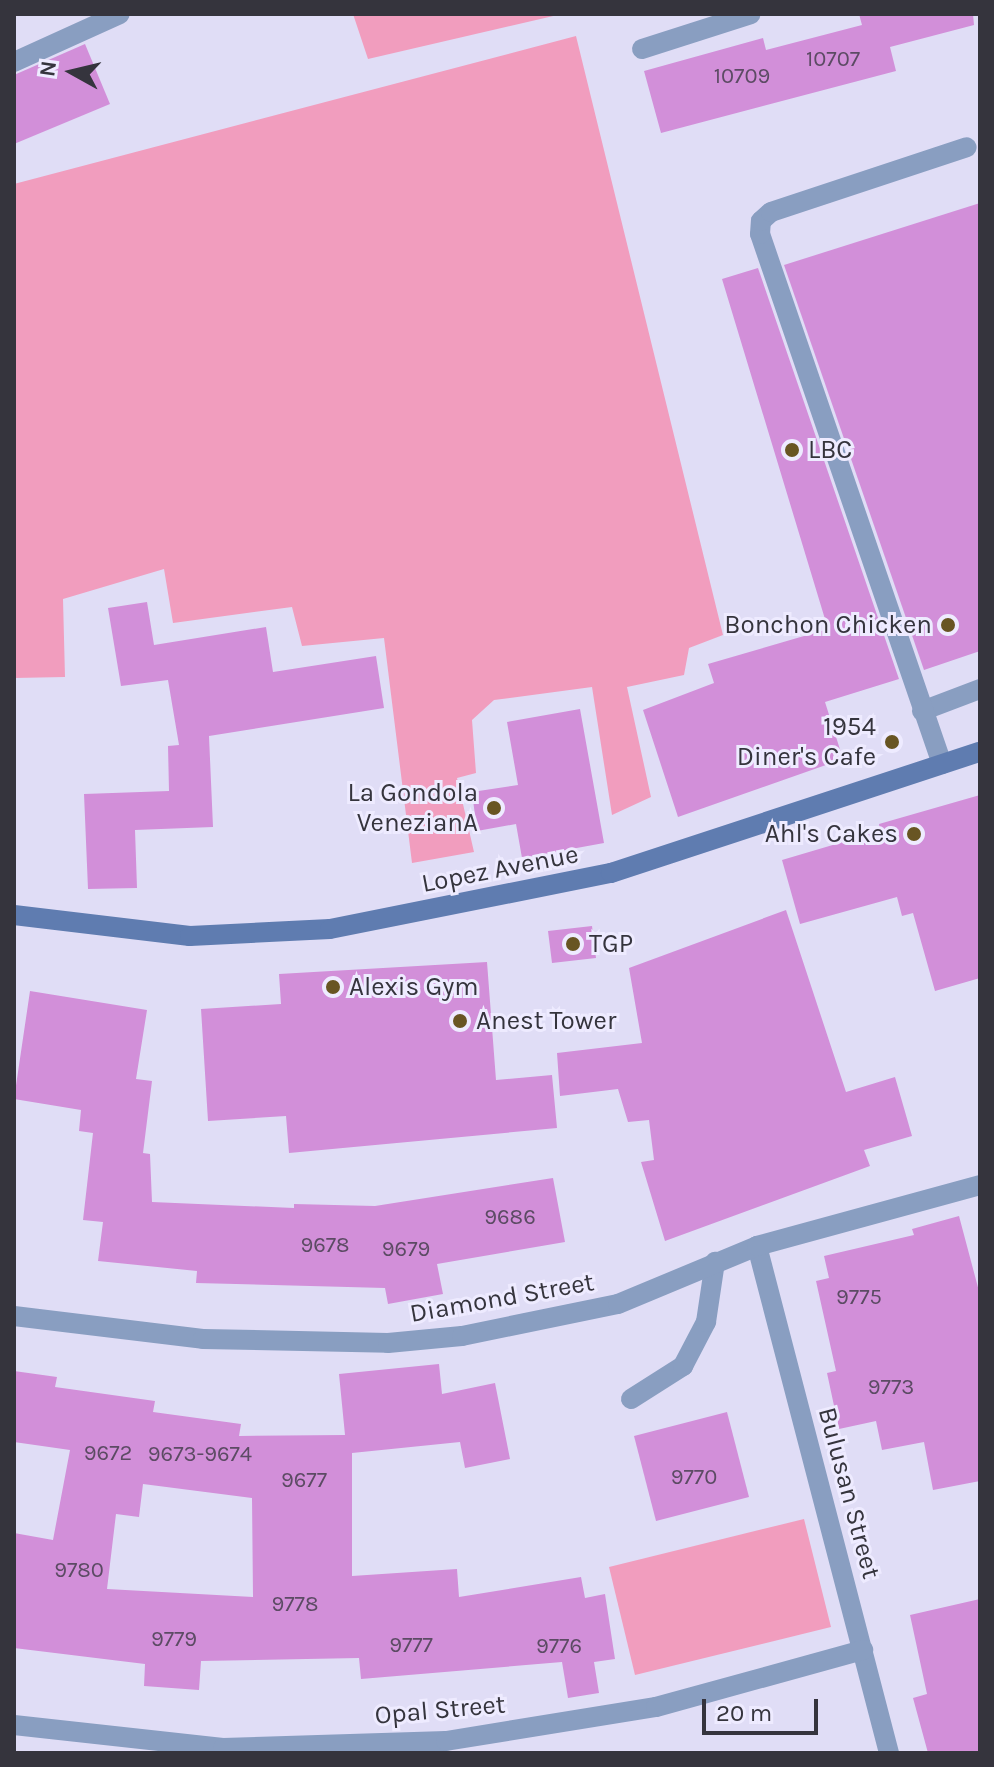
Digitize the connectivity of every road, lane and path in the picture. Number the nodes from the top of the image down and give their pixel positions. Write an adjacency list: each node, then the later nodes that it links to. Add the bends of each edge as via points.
1 (120, 14): 4 (street)
2 (751, 14): 3 (street)
3 (642, 49)
4 (14, 62)
5 (967, 147): 7 (street, via 771,212 761,221 760,234)
6 (980, 689): 7 (street)
7 (922, 711): 9 (street)
8 (980, 752): 9 (main road, Lopez Avenue)
9 (942, 764): 10 (main road, Lopez Avenue, via 611,873 330,929 190,936)
10 (14, 915)
11 (980, 1185): 12 (street, Diamond Street)
12 (757, 1246): 13 (street, Diamond Street); 16 (street, Bulusan Street)
13 (715, 1262): 14 (street, Diamond Street, via 618,1304 578,1314 388,1343 203,1339); 15 (street, via 706,1322 683,1366)
14 (14, 1316)
15 (631, 1399)
16 (863, 1650): 17 (street, Opal Street, via 656,1707 446,1741 223,1748); 18 (street, Bulusan Street)
17 (14, 1725)
18 (889, 1753)

